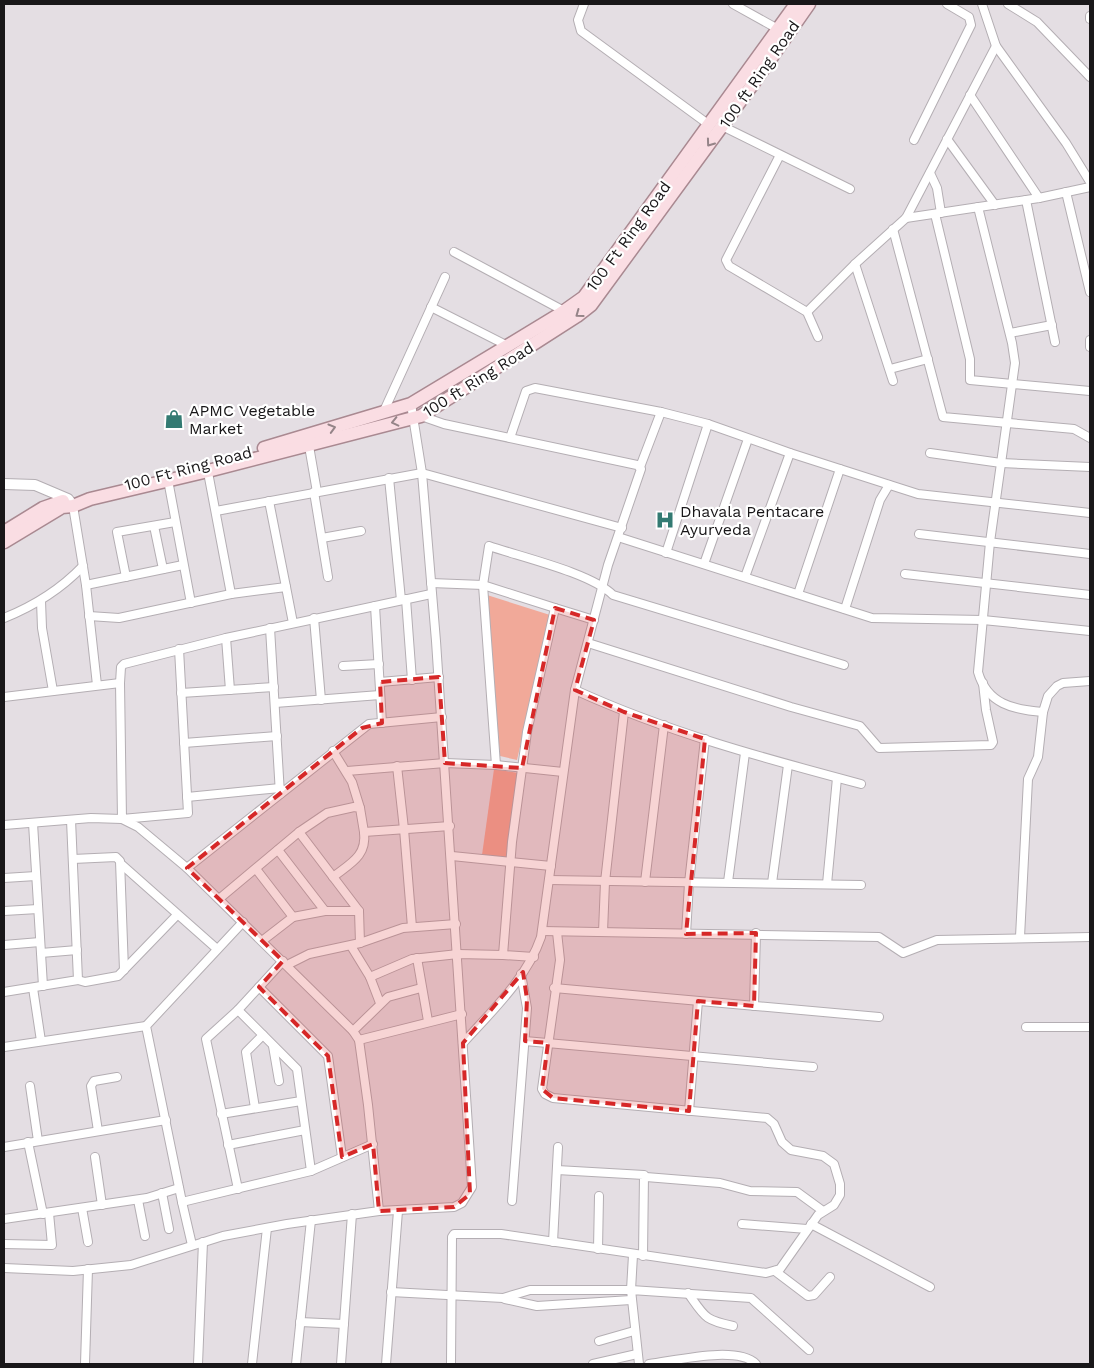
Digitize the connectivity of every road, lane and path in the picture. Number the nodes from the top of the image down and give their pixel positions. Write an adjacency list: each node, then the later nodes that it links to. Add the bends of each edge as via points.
1 (584, 4): 12 (street, via 578,20 581,30)
2 (733, 4): 8 (street)
3 (796, 4): 8 (main road, 100 Ft Ring Road)
4 (809, 4): 13 (main road, 100 ft Ring Road)
5 (947, 4): 15 (street, via 969,17 971,26)
6 (982, 4): 9 (street)
7 (1008, 4): 10 (street, via 1037,22)
8 (778, 29): 12 (main road, 100 Ft Ring Road)
9 (996, 46): 11 (street); 18 (street)
10 (1090, 77)
11 (970, 95): 14 (street); 22 (street)
12 (708, 124): 34 (main road, 100 Ft Ring Road, via 584,296)
13 (722, 126): 16 (street); 51 (main road, 100 ft Ring Road, one-way to 51, via 591,305)
14 (947, 139): 17 (street); 24 (street)
15 (914, 140)
16 (780, 155): 20 (street); 35 (street, via 726,260 729,266)
17 (930, 173): 26 (street, via 937,188); 27 (street)
18 (1090, 182)
19 (1090, 187): 21 (street)
20 (850, 189)
21 (1066, 192): 22 (street); 32 (street)
22 (1039, 198): 23 (street)
23 (1026, 200): 24 (street); 36 (street)
24 (995, 205): 25 (street)
25 (978, 207): 26 (street); 37 (street)
26 (938, 213): 27 (street); 46 (street, via 970,359 970,380)
27 (906, 218): 28 (street)
28 (893, 229): 30 (street); 43 (street)
29 (454, 252): 34 (street)
30 (855, 264): 35 (street); 44 (street)
31 (445, 277): 33 (street)
32 (1090, 292)
33 (431, 307): 41 (street); 50 (street)
34 (564, 311): 41 (main road, 100 Ft Ring Road)
35 (807, 312): 38 (street)
36 (1052, 325): 37 (street); 40 (street)
37 (1010, 333): 46 (street, via 1015,364)
38 (818, 337)
39 (1090, 340): 42 (street)
40 (1055, 342)
41 (508, 346): 48 (main road, 100 Ft Ring Road)
42 (1090, 347)
43 (928, 359): 44 (street); 53 (street, via 943,418)
44 (890, 369): 45 (street)
45 (893, 381)
46 (1013, 385): 47 (street); 53 (street)
47 (1090, 391)
48 (411, 404): 50 (main road, 100 Ft Ring Road); 51 (street)
49 (661, 412): 52 (street); 54 (street, via 531,388 526,391); 61 (street)
50 (383, 414): 63 (main road, 100 Ft Ring Road, one-way to 50)
51 (418, 417): 54 (street); 57 (main road, 100 ft Ring Road, one-way to 57); 65 (street)
52 (708, 424): 56 (street); 86 (street)
53 (1008, 424): 55 (street, via 1074,429); 60 (street)
54 (510, 438): 61 (street)
55 (1090, 438)
56 (748, 439): 58 (street); 88 (street)
57 (308, 446): 63 (main road, 100 ft Ring Road); 70 (street)
58 (790, 453): 64 (street); 95 (street)
59 (930, 453): 60 (street)
60 (1001, 464): 62 (street); 73 (street)
61 (640, 467): 78 (street)
62 (1090, 467)
63 (208, 468): 67 (main road, 100 ft Ring Road); 72 (main road, 100 Ft Ring Road); 74 (street)
64 (840, 470): 69 (street); 104 (street)
65 (422, 473): 66 (street); 78 (street); 97 (street)
66 (389, 478): 70 (street); 106 (street)
67 (168, 480): 72 (main road, 100 ft Ring Road); 76 (street)
68 (4, 484): 72 (street, via 35,485)
69 (889, 485): 73 (street, via 927,496); 111 (street, via 880,500)
70 (316, 492): 71 (street); 83 (street)
71 (269, 501): 74 (street); 101 (street)
72 (70, 502): 80 (main road, 100 Ft Ring Road, via 43,508); 84 (main road, 100 ft Ring Road); 90 (street)
73 (996, 502): 75 (street); 85 (street)
74 (216, 511): 102 (street)
75 (1090, 513)
76 (175, 522): 77 (street); 89 (street)
77 (154, 526): 91 (street); 93 (street, via 117,532)
78 (622, 528): 82 (street)
79 (361, 531): 83 (street)
80 (4, 532)
81 (919, 534): 85 (street)
82 (618, 537): 86 (street); 100 (street)
83 (322, 538): 94 (street)
84 (4, 542)
85 (990, 542): 87 (street); 96 (street)
86 (666, 553): 88 (street)
87 (1090, 554)
88 (704, 564): 95 (street)
89 (183, 565): 91 (street); 108 (street)
90 (83, 566): 98 (street); 107 (street)
91 (163, 569): 93 (street)
92 (905, 574): 96 (street)
93 (126, 577): 98 (street)
94 (328, 577)
95 (745, 577): 104 (street)
96 (986, 582): 105 (street); 116 (street)
97 (431, 583): 99 (street); 103 (street)
98 (86, 585): 112 (street)
99 (482, 585): 100 (street, via 489,546); 110 (street); 153 (street)
100 (603, 585): 115 (street); 124 (street, via 613,595)
101 (286, 587): 102 (street); 117 (street)
102 (231, 594): 108 (street)
103 (430, 594): 106 (street); 126 (street)
104 (798, 594): 111 (street)
105 (1090, 595)
106 (404, 600): 109 (street); 127 (street)
107 (41, 601): 113 (street); 136 (street, via 42,628)
108 (192, 603): 112 (street, via 119,618)
109 (375, 606): 114 (street); 123 (street)
110 (555, 608): 115 (street); 156 (street)
111 (845, 608): 116 (street, via 872,618)
112 (89, 616): 132 (street)
113 (4, 618)
114 (314, 618): 117 (street); 140 (street)
115 (594, 620): 121 (street)
116 (983, 620): 119 (street); 131 (street, via 978,666)
117 (293, 623): 118 (street)
118 (270, 628): 120 (street); 133 (street)
119 (1090, 631)
120 (226, 638): 122 (street); 134 (street)
121 (588, 642): 131 (street, via 860,726 879,748 991,745); 135 (street)
122 (179, 649): 130 (street, via 124,664); 137 (street)
123 (378, 664): 125 (street); 128 (street)
124 (844, 665)
125 (343, 666)
126 (439, 677): 127 (street); 144 (street)
127 (412, 680): 128 (street)
128 (380, 682): 138 (street)
129 (1090, 682): 143 (street, via 1063,682 1048,696)
130 (120, 683): 132 (street); 164 (street)
131 (983, 684): 143 (street, via 1008,707)
132 (97, 685): 136 (street)
133 (274, 687): 134 (street); 141 (street)
134 (230, 690): 137 (street)
135 (575, 690): 142 (street); 158 (street)
136 (53, 691): 139 (street)
137 (181, 693): 149 (street)
138 (380, 696): 140 (street); 145 (street)
139 (4, 697)
140 (321, 700): 141 (street)
141 (275, 703): 147 (street)
142 (624, 712): 146 (street); 184 (street)
143 (1043, 712): 206 (street, via 1039,753 1028,779)
144 (442, 717): 145 (street); 152 (street)
145 (382, 723): 150 (street, via 369,724)
146 (664, 725): 148 (street); 185 (street)
147 (277, 736): 149 (street); 161 (street)
148 (705, 739): 151 (street); 186 (street)
149 (184, 743): 162 (street)
150 (333, 751): 157 (street); 161 (street)
151 (745, 754): 154 (street); 187 (street)
152 (445, 763): 153 (street); 155 (street); 168 (street)
153 (496, 765): 156 (street)
154 (788, 765): 159 (street); 188 (street)
155 (396, 766): 157 (street); 169 (street)
156 (522, 768): 158 (street); 175 (street)
157 (347, 771): 163 (street)
158 (564, 772): 177 (street)
159 (837, 778): 160 (street); 189 (street)
160 (861, 784)
161 (280, 791): 162 (street); 178 (street)
162 (187, 797): 164 (street, via 186,814)
163 (360, 808): 170 (street, via 334,810); 171 (street)
164 (122, 819): 165 (street); 178 (street, via 150,835)
165 (71, 820): 166 (street); 174 (street)
166 (33, 823): 167 (street); 180 (street)
167 (4, 825)
168 (450, 826): 169 (street); 173 (street)
169 (404, 829): 171 (street); 200 (street)
170 (299, 832): 172 (street); 181 (street)
171 (364, 832): 181 (street, via 366,843 362,853)
172 (278, 850): 179 (street); 193 (street)
173 (452, 856): 175 (street); 199 (street)
174 (73, 859): 176 (street, via 116,857); 214 (street)
175 (511, 862): 177 (street); 217 (street)
176 (121, 864): 196 (street); 221 (street)
177 (551, 866): 183 (street)
178 (187, 868): 191 (street)
179 (256, 869): 191 (street); 197 (street)
180 (36, 876): 182 (street); 192 (street)
181 (334, 877): 194 (street)
182 (4, 878)
183 (548, 880): 184 (street); 201 (street)
184 (605, 882): 185 (street); 203 (street)
185 (645, 882): 186 (street)
186 (689, 882): 187 (street); 205 (street)
187 (728, 882): 188 (street)
188 (772, 882): 189 (street)
189 (827, 884): 190 (street)
190 (861, 885)
191 (219, 900): 198 (street)
192 (38, 909): 195 (street); 209 (street)
193 (325, 911): 194 (street); 197 (street)
194 (359, 911): 210 (street)
195 (4, 912)
196 (177, 915): 213 (street); 221 (street)
197 (293, 918): 208 (street)
198 (242, 922): 208 (street); 213 (street)
199 (456, 924): 200 (street); 216 (street)
200 (412, 927): 210 (street)
201 (542, 931): 202 (street); 218 (street)
202 (557, 932): 203 (street); 229 (street, via 560,960)
203 (603, 932): 205 (street)
204 (756, 933): 205 (street); 206 (street, via 879,937 903,953 938,940); 233 (street)
205 (686, 934)
206 (1020, 937): 207 (street)
207 (1090, 937)
208 (262, 941): 220 (street)
209 (40, 942): 211 (street); 215 (street)
210 (360, 943): 212 (street)
211 (4, 944)
212 (351, 946): 220 (street, via 331,948); 223 (street)
213 (217, 949): 238 (street)
214 (77, 950): 215 (street); 224 (street)
215 (40, 953): 225 (street)
216 (458, 954): 217 (street); 219 (street); 235 (street)
217 (503, 955): 218 (street)
218 (534, 957): 222 (street)
219 (417, 958): 223 (street); 228 (street)
220 (285, 963): 226 (street); 241 (street)
221 (124, 970): 224 (street, via 115,978)
222 (521, 974): 245 (street, via 527,999); 246 (street)
223 (370, 977): 232 (street)
224 (78, 980): 225 (street)
225 (42, 986): 227 (street)
226 (259, 987): 234 (street); 269 (street, via 328,1056)
227 (33, 988): 230 (street); 244 (street)
228 (421, 988): 232 (street, via 395,994); 237 (street)
229 (554, 988): 231 (street); 247 (street)
230 (4, 992)
231 (698, 1000): 233 (street); 250 (street)
232 (380, 1003): 241 (street)
233 (754, 1006): 236 (street)
234 (238, 1010): 242 (street); 258 (street, via 206,1039)
235 (462, 1014): 237 (street); 246 (street)
236 (879, 1017)
237 (428, 1022): 243 (street)
238 (146, 1026): 244 (street); 259 (street)
239 (1026, 1027): 240 (street)
240 (1090, 1027)
241 (353, 1030): 243 (street)
242 (263, 1035): 248 (street); 256 (street, via 246,1052)
243 (359, 1040): 264 (street)
244 (41, 1041): 249 (street)
245 (524, 1041): 247 (street); 278 (street)
246 (463, 1043): 283 (street, via 470,1194 454,1207)
247 (548, 1043): 250 (street); 257 (street, via 542,1088 548,1097)
248 (273, 1045): 253 (street); 255 (street, via 297,1069)
249 (4, 1047)
250 (693, 1056): 251 (street); 257 (street)
251 (813, 1067)
252 (117, 1076): 261 (street, via 94,1081 91,1086)
253 (279, 1081)
254 (30, 1086): 262 (street)
255 (301, 1101): 256 (street); 260 (street)
256 (255, 1108): 258 (street)
257 (689, 1110): 284 (street, via 767,1118 791,1150 828,1159 838,1174 840,1195 834,1205)
258 (221, 1114): 265 (street)
259 (166, 1120): 261 (street); 273 (street)
260 (305, 1130): 265 (street); 271 (street)
261 (98, 1131): 262 (street)
262 (38, 1141): 263 (street)
263 (28, 1142): 266 (street); 285 (street)
264 (373, 1144): 269 (street); 282 (street)
265 (228, 1145): 274 (street)
266 (4, 1146)
267 (558, 1147): 270 (street)
268 (95, 1157): 280 (street)
269 (342, 1158): 271 (street)
270 (557, 1170): 272 (street, via 642,1174); 296 (street)
271 (311, 1171): 274 (street)
272 (646, 1177): 284 (street, via 720,1183 750,1191 797,1192); 301 (street)
273 (179, 1188): 275 (street); 279 (street)
274 (238, 1189): 279 (street)
275 (162, 1193): 277 (street); 292 (street)
276 (599, 1196): 299 (street)
277 (138, 1200): 280 (street); 293 (street)
278 (512, 1201)
279 (182, 1202): 298 (street)
280 (102, 1205): 281 (street)
281 (82, 1208): 285 (street); 294 (street)
282 (379, 1211): 283 (street); 286 (street)
283 (398, 1211): 308 (street)
284 (822, 1212): 290 (street)
285 (46, 1213): 287 (street); 297 (street, via 52,1245)
286 (352, 1214): 288 (street); 314 (street)
287 (4, 1219)
288 (311, 1220): 291 (street); 313 (street)
289 (742, 1224): 290 (street)
290 (809, 1226): 304 (street, via 780,1269); 306 (street)
291 (267, 1228): 295 (street); 322 (street)
292 (169, 1229)
293 (145, 1236)
294 (88, 1242)
295 (203, 1242): 298 (street); 321 (street)
296 (553, 1242): 299 (street); 310 (street, via 501,1234 454,1234)
297 (4, 1244)
298 (192, 1245): 303 (street, via 131,1265)
299 (598, 1249): 300 (street)
300 (633, 1255): 301 (street); 307 (street)
301 (643, 1256): 304 (street, via 766,1273)
302 (4, 1268): 303 (street)
303 (88, 1269): 320 (street)
304 (775, 1271): 305 (street, via 808,1296 814,1295)
305 (830, 1277)
306 (930, 1287)
307 (631, 1290): 309 (street); 311 (street, via 530,1290); 312 (street)
308 (391, 1292): 310 (street); 325 (street)
309 (688, 1293): 315 (street, via 706,1318); 318 (street, via 751,1298)
310 (452, 1296): 311 (street); 326 (street)
311 (503, 1298): 312 (street, via 537,1306)
312 (631, 1300): 316 (street)
313 (300, 1322): 314 (street); 323 (street)
314 (344, 1324): 324 (street)
315 (733, 1326)
316 (634, 1331): 317 (street); 319 (street)
317 (599, 1341)
318 (809, 1350)
319 (637, 1354): 327 (street); 328 (street)
320 (85, 1364)
321 (198, 1364)
322 (252, 1364)
323 (296, 1364)
324 (341, 1364)
325 (386, 1364)
326 (451, 1364)
327 (593, 1364)
328 (639, 1364)
329 (649, 1364): 330 (street, via 730,1355 746,1356)
330 (756, 1364)

